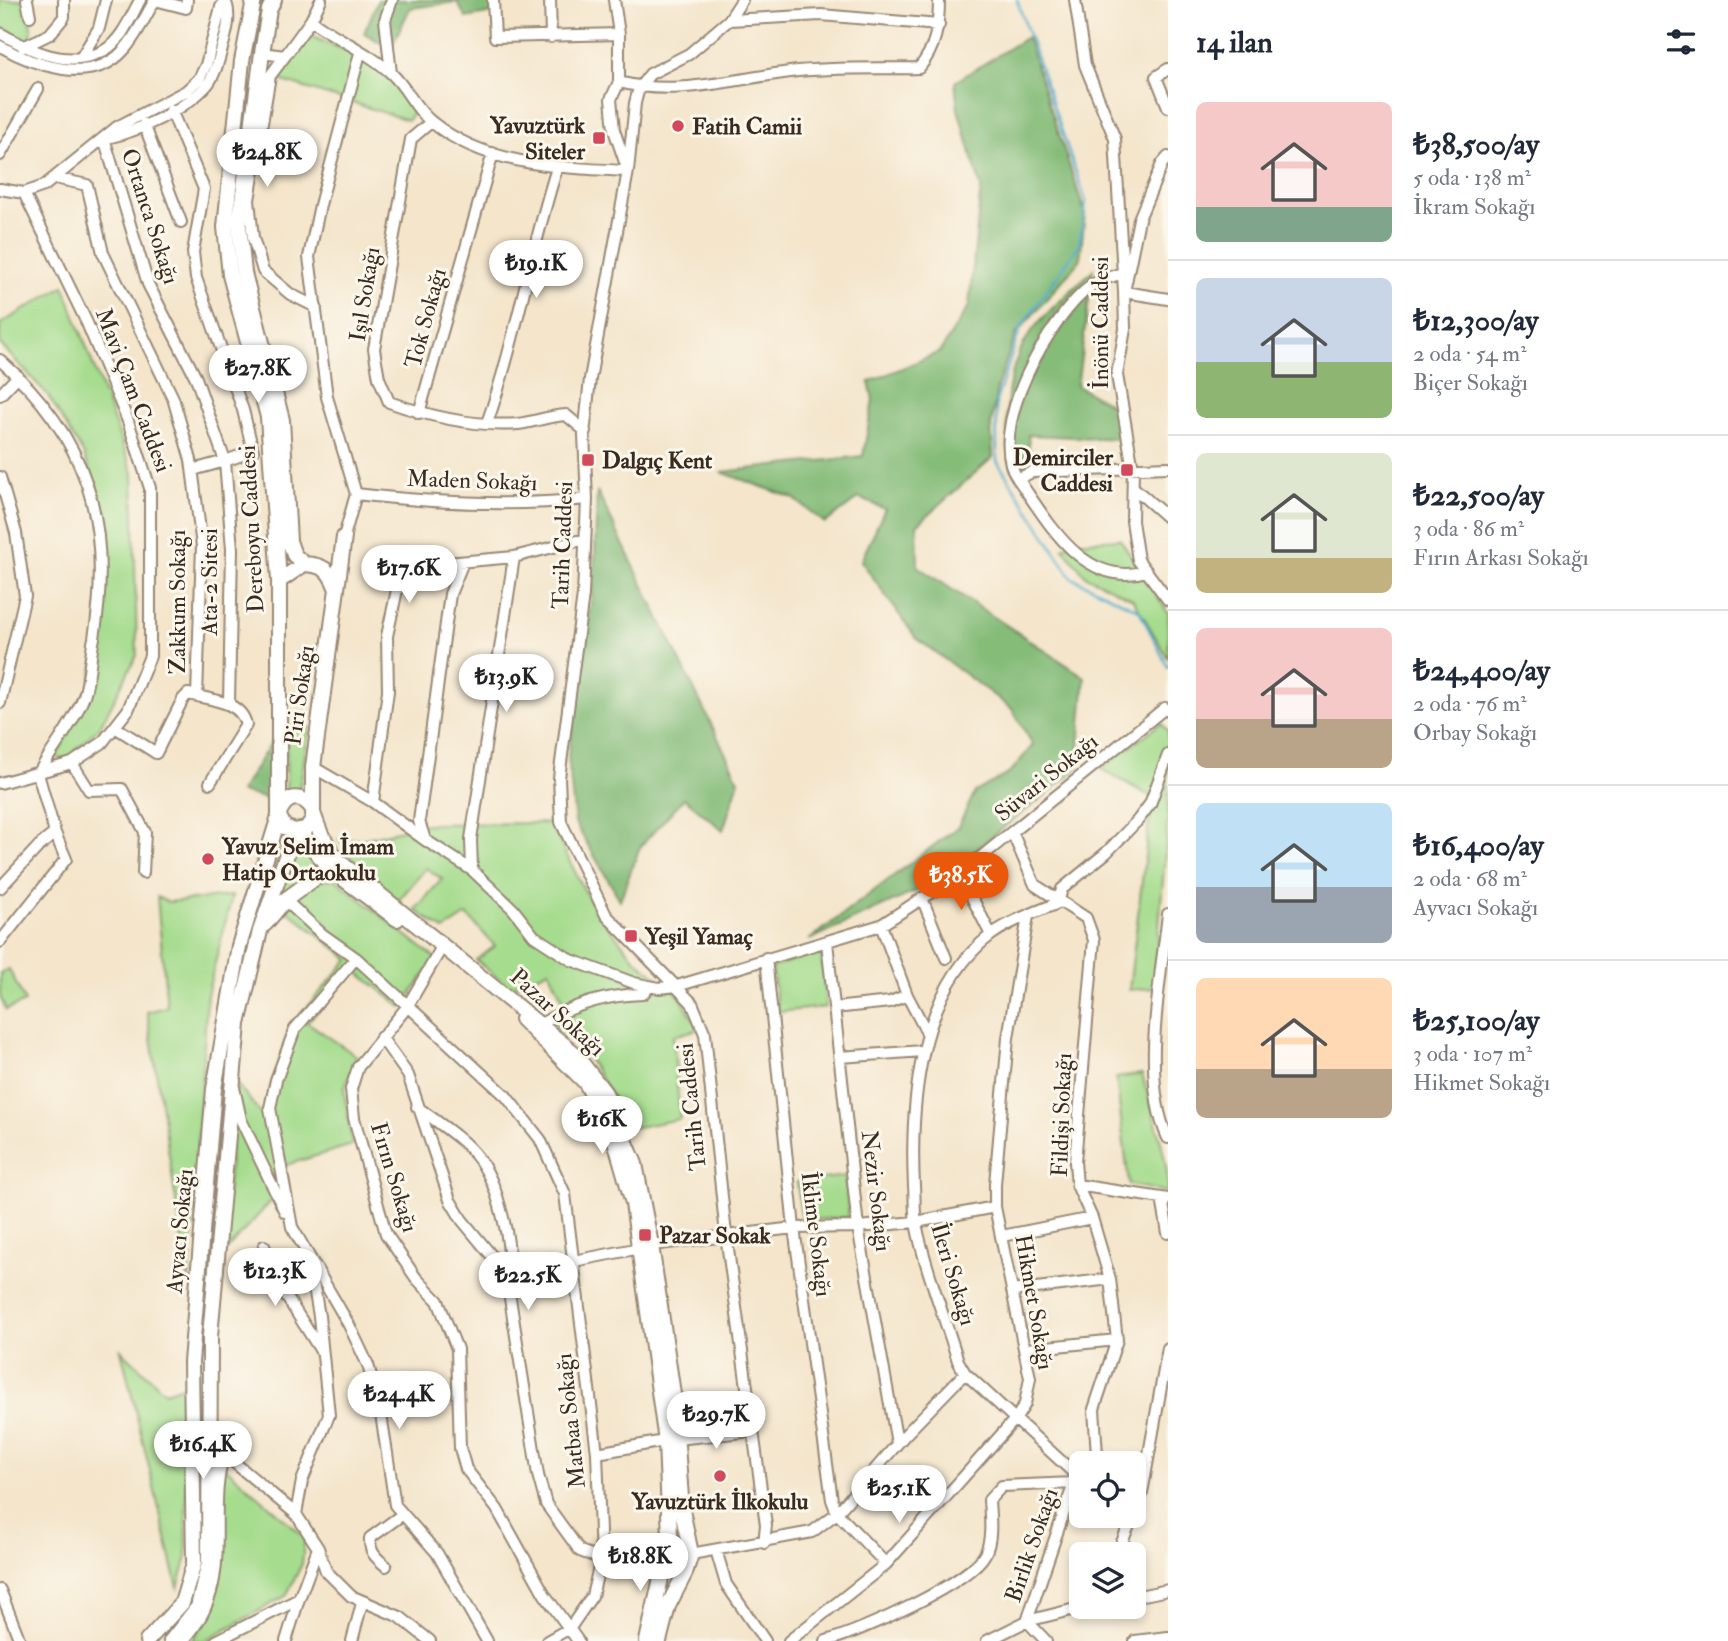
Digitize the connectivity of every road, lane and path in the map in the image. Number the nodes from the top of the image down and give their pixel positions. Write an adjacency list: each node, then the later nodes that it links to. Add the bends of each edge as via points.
1 (27, 0): 18 (street)
2 (64, 0): 26 (street, via 64,17 50,34)
3 (106, 0): 30 (street, via 99,29)
4 (140, 0): 30 (street, via 106,50)
5 (155, 0): 6 (street, via 186,8); 25 (street, via 122,53 110,61 83,69 45,66)
6 (187, 0)
7 (254, 0): 79 (main road, Dereboyu Caddesi, via 242,61 225,227 230,275 268,417)
8 (274, 0): 27 (main road, Dereboyu Caddesi)
9 (321, 0): 19 (street)
10 (392, 0): 32 (street, via 385,30)
11 (493, 0): 24 (street, via 495,37)
12 (550, 0): 24 (street)
13 (614, 0): 23 (street, Tarih Caddesi)
14 (742, 0): 20 (street)
15 (1075, 0): 50 (street, İnönü Caddesi, via 1085,65 1115,139)
16 (226, 1): 37 (street, via 229,12 217,66 192,99); 40 (street, via 199,79)
17 (939, 1): 21 (street)
18 (30, 16)
19 (312, 20): 28 (street); 29 (street)
20 (729, 20): 21 (street, via 821,15); 34 (street, via 689,54 650,74)
21 (939, 25): 34 (street, via 929,56 919,68 790,72 733,83)
22 (0, 33): 26 (street)
23 (619, 34): 24 (street); 33 (street, Tarih Caddesi)
24 (551, 37)
25 (0, 46)
26 (23, 47): 30 (street, via 59,58)
27 (262, 53): 29 (street); 74 (main road, Dereboyu Caddesi, via 239,225 244,273 282,420 289,541)
28 (360, 53): 32 (street); 53 (street, via 309,257)
29 (285, 55): 53 (street, via 270,76 249,200 253,238 263,271 290,294)
30 (82, 56)
31 (1168, 69): 36 (street, via 1156,78)
32 (391, 73): 38 (street)
33 (619, 82): 34 (street); 45 (street, Tarih Caddesi, via 611,99 614,130)
34 (639, 88): 45 (street, Tarih Caddesi)
35 (38, 89): 42 (street)
36 (1168, 106)
37 (172, 110): 39 (street); 60 (street, via 204,189 193,252 196,278 253,451)
38 (430, 122): 41 (street); 57 (street, Işıl Sokağı, via 411,139 374,349 389,402)
39 (144, 124): 40 (street); 49 (street)
40 (104, 138): 46 (street); 60 (street, Ortanca Sokağı, via 148,284 196,378)
41 (493, 153): 44 (street); 57 (street, Tok Sokağı)
42 (0, 155)
43 (1166, 162): 51 (street, via 1139,219)
44 (557, 167): 45 (street); 58 (street)
45 (628, 171): 59 (street, Tarih Caddesi)
46 (55, 178): 48 (street); 63 (street, Zakkum Sokağı, via 88,185 103,253 173,398)
47 (0, 190): 48 (street)
48 (24, 193): 86 (street, Mavi Çam Caddesi, via 87,323 150,488 150,656 128,710)
49 (181, 222)
50 (1122, 273): 51 (street, İnönü Caddesi); 65 (street, via 1084,292 1039,353 1008,426 1008,460)
51 (1124, 292): 52 (street); 62 (street, İnönü Caddesi, via 1125,329 1117,375)
52 (1168, 299)
53 (316, 307): 67 (street, via 327,397)
54 (0, 360): 55 (street)
55 (18, 376): 56 (street); 90 (street, via 48,407 82,464 101,547 99,608 83,696)
56 (0, 395)
57 (419, 413): 58 (street, Işıl Sokağı)
58 (486, 423): 59 (street, Işıl Sokağı, via 519,424 566,415)
59 (584, 431): 68 (street, Tarih Caddesi)
60 (225, 461): 63 (street); 83 (street, Ata-2 Sitesi, via 232,549)
61 (1168, 467): 62 (street)
62 (1133, 469): 65 (street, via 1032,472); 66 (street, İnönü Caddesi)
63 (193, 470): 82 (street, Zakkum Sokağı, via 202,547)
64 (0, 477): 84 (street, via 16,533 25,596)
65 (1018, 479): 78 (street, via 1056,536 1085,561 1127,577)
66 (1135, 489): 69 (street); 78 (street, İnönü Caddesi, via 1132,521 1138,560)
67 (356, 494): 68 (street, Maden Sokağı, via 532,505); 70 (street)
68 (587, 499): 71 (street, Tarih Caddesi)
69 (1168, 518)
70 (344, 537): 75 (main road, via 337,551); 80 (main road, Piri Sokağı)
71 (584, 539): 72 (street); 119 (street, Tarih Caddesi, via 583,595 559,778 561,822 606,915)
72 (514, 557): 73 (street); 101 (street, via 471,839)
73 (463, 562): 76 (street); 99 (street, via 450,594 442,648 419,821)
74 (304, 564): 75 (main road); 79 (main road)
75 (320, 565): 80 (main road)
76 (402, 566): 77 (street); 93 (street, via 387,636 388,691)
77 (371, 567)
78 (1147, 571): 81 (street, İnönü Caddesi)
79 (279, 581): 95 (main road, Dereboyu Caddesi)
80 (337, 588): 89 (main road, Piri Sokağı)
81 (1168, 600)
82 (197, 696): 83 (street); 86 (street, Zakkum Sokağı, via 188,694 183,699 156,753)
83 (229, 703): 92 (street, via 246,725)
84 (0, 704)
85 (1168, 711): 97 (street, Süvari Sokağı, via 1165,708)
86 (115, 726): 88 (street, Mavi Çam Caddesi, via 102,743)
87 (1168, 755): 107 (street, via 1150,804 1105,853 1062,889)
88 (72, 763): 90 (street, Mavi Çam Caddesi); 102 (street, via 89,790 122,789 145,832)
89 (313, 767): 93 (street); 94 (main road, Piri Sokağı)
90 (38, 774): 91 (street, Mavi Çam Caddesi); 98 (street)
91 (0, 783)
92 (210, 783)
93 (373, 802): 99 (street)
94 (313, 811): 95 (main road, via 305,800 295,798 285,802); 96 (main road, via 310,824); 124 (main road, Pazar Sokağı, via 336,859)
95 (280, 814): 96 (main road, via 284,827); 186 (main road, Ayvacı Sokağı, via 239,946 214,1090 191,1362 194,1563 182,1604)
96 (298, 831): 100 (main road, Pazar Sokağı); 111 (main road)
97 (1012, 832): 103 (street, Süvari Sokağı); 107 (street, Fildişi Sokağı, via 1035,885)
98 (55, 833): 104 (street); 113 (street, via 66,859)
99 (425, 840): 101 (street)
100 (330, 868): 106 (main road); 115 (main road, Pazar Sokağı)
101 (472, 870): 120 (street, via 543,942 571,960)
102 (143, 873)
103 (960, 874): 105 (street, Süvari Sokağı); 112 (street)
104 (0, 888)
105 (922, 898): 110 (street, Süvari Sokağı); 118 (street)
106 (285, 900): 111 (main road); 116 (street, Matbaa Sokağı)
107 (1058, 903): 109 (street, İleri Sokağı); 132 (street, Fildişi Sokağı, via 1086,918 1094,940 1075,1156)
108 (1168, 914): 131 (street, via 1157,1012 1155,1097)
109 (1028, 916): 112 (street, İleri Sokağı); 134 (street, Hikmet Sokağı, via 1008,1038)
110 (881, 925): 114 (street, Süvari Sokağı); 121 (street)
111 (260, 931): 129 (main road, via 235,1045)
112 (991, 935): 125 (street, İleri Sokağı, via 966,961)
113 (0, 942)
114 (827, 942): 117 (street, Süvari Sokağı); 123 (street, Nezir Sokağı)
115 (439, 952): 122 (street, Fırın Sokağı); 144 (main road, Pazar Sokağı, via 495,994 586,1083 614,1137)
116 (356, 958): 122 (street, Matbaa Sokağı); 137 (street, via 295,1029 276,1080 270,1108)
117 (766, 958): 119 (street, Süvari Sokağı); 139 (street, İklime Sokağı)
118 (946, 958)
119 (677, 986): 120 (street, Süvari Sokağı); 141 (street, Tarih Caddesi, via 692,1003 705,1034)
120 (649, 987): 124 (street, via 643,994 582,1005)
121 (907, 995): 123 (street, via 890,1002); 125 (street)
122 (407, 1007): 126 (street, Fırın Sokağı); 145 (street, Matbaa Sokağı, via 506,1096 540,1139 565,1194)
123 (834, 1008): 128 (street, Nezir Sokağı)
124 (541, 1024): 144 (main road, Pazar Sokağı, via 597,1079 612,1105 635,1164)
125 (927, 1033): 127 (street, İleri Sokağı)
126 (381, 1037): 130 (street, via 408,1075); 182 (street, Fırın Sokağı, via 358,1067 351,1089 354,1118 386,1234 438,1301 457,1349 460,1448 466,1469 497,1508 545,1595)
127 (923, 1051): 128 (street); 136 (street, İleri Sokağı, via 913,1161)
128 (840, 1057): 138 (street, Nezir Sokağı)
129 (232, 1080): 137 (street, via 242,1120); 187 (main road, via 210,1336 209,1563 198,1606)
130 (417, 1107): 146 (street, via 450,1200 462,1220); 146 (street, via 460,1136 487,1167 500,1203)
131 (1168, 1138)
132 (1077, 1185): 133 (street); 135 (street, Fildişi Sokağı)
133 (1165, 1198): 140 (street)
134 (995, 1207): 136 (street); 142 (street, Hikmet Sokağı)
135 (1092, 1218): 142 (street); 147 (street, Fildişi Sokağı)
136 (916, 1222): 138 (street); 153 (street, İleri Sokağı)
137 (292, 1227): 152 (street, via 312,1276); 166 (street, via 368,1365 380,1408 395,1504)
138 (858, 1227): 139 (street); 157 (street, Nezir Sokağı)
139 (794, 1228): 141 (street); 164 (street, İklime Sokağı)
140 (1168, 1233)
141 (726, 1235): 144 (street); 155 (street, Tarih Caddesi)
142 (1003, 1236): 148 (street, Hikmet Sokağı)
143 (264, 1246): 152 (street, via 286,1296)
144 (646, 1247): 145 (street); 156 (main road, Pazar Sokağı)
145 (573, 1261): 146 (street); 159 (street, Matbaa Sokağı)
146 (508, 1270): 172 (street, via 546,1503 580,1551)
147 (1110, 1279): 148 (street); 149 (street, Fildişi Sokağı)
148 (1012, 1291): 150 (street, Hikmet Sokağı)
149 (1117, 1340): 150 (street); 158 (street, Fildişi Sokağı, via 1094,1409)
150 (1026, 1349): 154 (street, Hikmet Sokağı, via 1030,1378)
151 (1168, 1349): 161 (street)
152 (321, 1351): 165 (street, via 329,1415 302,1481)
153 (965, 1373): 154 (street); 157 (street)
154 (1017, 1417): 160 (street); 173 (street, Hikmet Sokağı)
155 (752, 1431): 156 (street); 167 (street, Tarih Caddesi, via 766,1525)
156 (671, 1441): 159 (street); 170 (main road, Pazar Sokağı); 171 (main road, Pazar Sokağı)
157 (897, 1443): 164 (street)
158 (1097, 1451)
159 (597, 1453): 172 (street, Matbaa Sokağı)
160 (1069, 1468)
161 (1146, 1471)
162 (1069, 1482): 200 (street, via 1002,1486 989,1500 985,1554 962,1580)
163 (1069, 1506): 181 (street, Birlik Sokağı)
164 (837, 1513): 167 (street, via 812,1532); 173 (street)
165 (296, 1514): 168 (street); 188 (street, via 224,1454 219,1471 218,1570 211,1599)
166 (403, 1514): 174 (street, via 370,1538 369,1547); 193 (street, via 436,1553)
167 (764, 1544): 169 (street)
168 (318, 1548): 178 (street); 179 (street, via 326,1571)
169 (716, 1550): 171 (street); 198 (street, via 726,1584)
170 (668, 1554): 171 (street); 196 (main road, Pazar Sokağı)
171 (691, 1555): 197 (main road, via 668,1606)
172 (601, 1559): 182 (street, Matbaa Sokağı, via 592,1596)
173 (886, 1564): 199 (street, Hikmet Sokağı)
174 (386, 1566)
175 (0, 1590): 185 (street)
176 (1168, 1590): 177 (street)
177 (1146, 1595)
178 (299, 1599): 183 (street); 190 (street)
179 (362, 1603): 191 (street); 192 (street, via 400,1616)
180 (1069, 1610): 181 (street)
181 (1027, 1621): 201 (street); 202 (street)
182 (570, 1628): 194 (street); 195 (street, Fırın Sokağı)
183 (232, 1637): 189 (street)
184 (1168, 1637): 203 (street)
185 (20, 1641)
186 (147, 1641)
187 (171, 1641)
188 (183, 1641)
189 (216, 1641)
190 (286, 1641)
191 (352, 1641)
192 (430, 1641)
193 (487, 1641)
194 (547, 1641)
195 (578, 1641)
196 (647, 1641)
197 (659, 1641)
198 (765, 1641)
199 (789, 1641)
200 (826, 1641)
201 (987, 1641)
202 (1046, 1641)
203 (1135, 1641)

